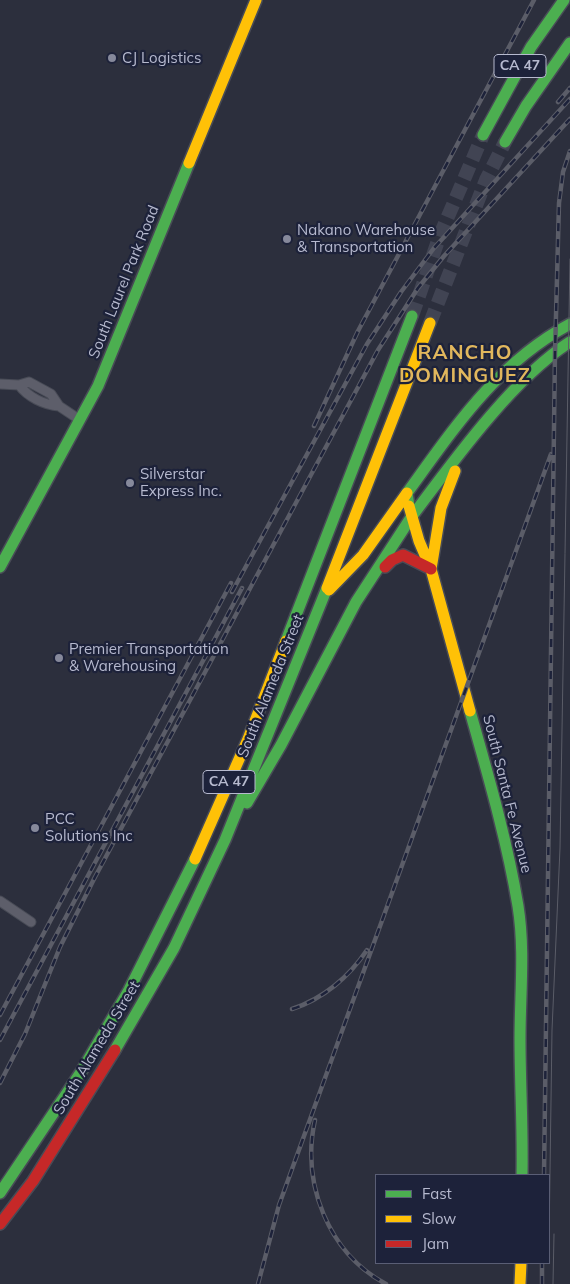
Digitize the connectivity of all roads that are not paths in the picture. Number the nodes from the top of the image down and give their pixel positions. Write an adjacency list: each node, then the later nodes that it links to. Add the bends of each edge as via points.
1 (256, 0): 13 (main road, South Laurel Park Road, via 98,386)
2 (564, 0): 4 (main road, CA 47, via 531,47)
3 (570, 43): 5 (main road, CA 47)
4 (483, 136)
5 (504, 142)
6 (412, 316): 21 (main road, South Alameda Street / CA 47)
7 (430, 323): 19 (main road, South Alameda Street / CA 47)
8 (570, 324): 10 (main road, via 529,350)
9 (570, 342): 12 (main road)
10 (499, 376): 12 (main road); 15 (main road, via 470,408)
11 (0, 384): 13 (street, via 19,385 40,402 58,406)
12 (515, 391): 14 (main road)
13 (80, 420): 17 (main road, South Laurel Park Road)
14 (466, 444): 16 (main road); 18 (main road, via 442,498)
15 (407, 493): 16 (main road, South Santa Fe Avenue); 19 (main road, via 362,555)
16 (410, 519): 18 (main road, South Santa Fe Avenue); 20 (main road)
17 (0, 567)
18 (431, 569): 20 (main road, via 407,555 395,556); 25 (main road, South Santa Fe Avenue, via 499,814 518,907 522,958)
19 (324, 595): 21 (main road); 22 (main road, South Alameda Street / CA 47)
20 (356, 602): 22 (main road, via 281,745)
21 (294, 619): 26 (main road, South Alameda Street / CA 47, via 209,830 155,940 82,1072)
22 (224, 840): 27 (main road, South Alameda Street / CA 47, via 174,948 141,1006 33,1181)
23 (0, 901): 24 (street)
24 (31, 922)
25 (522, 1174)
26 (0, 1193)
27 (0, 1224)
28 (520, 1264): 29 (main road)
29 (520, 1284)

